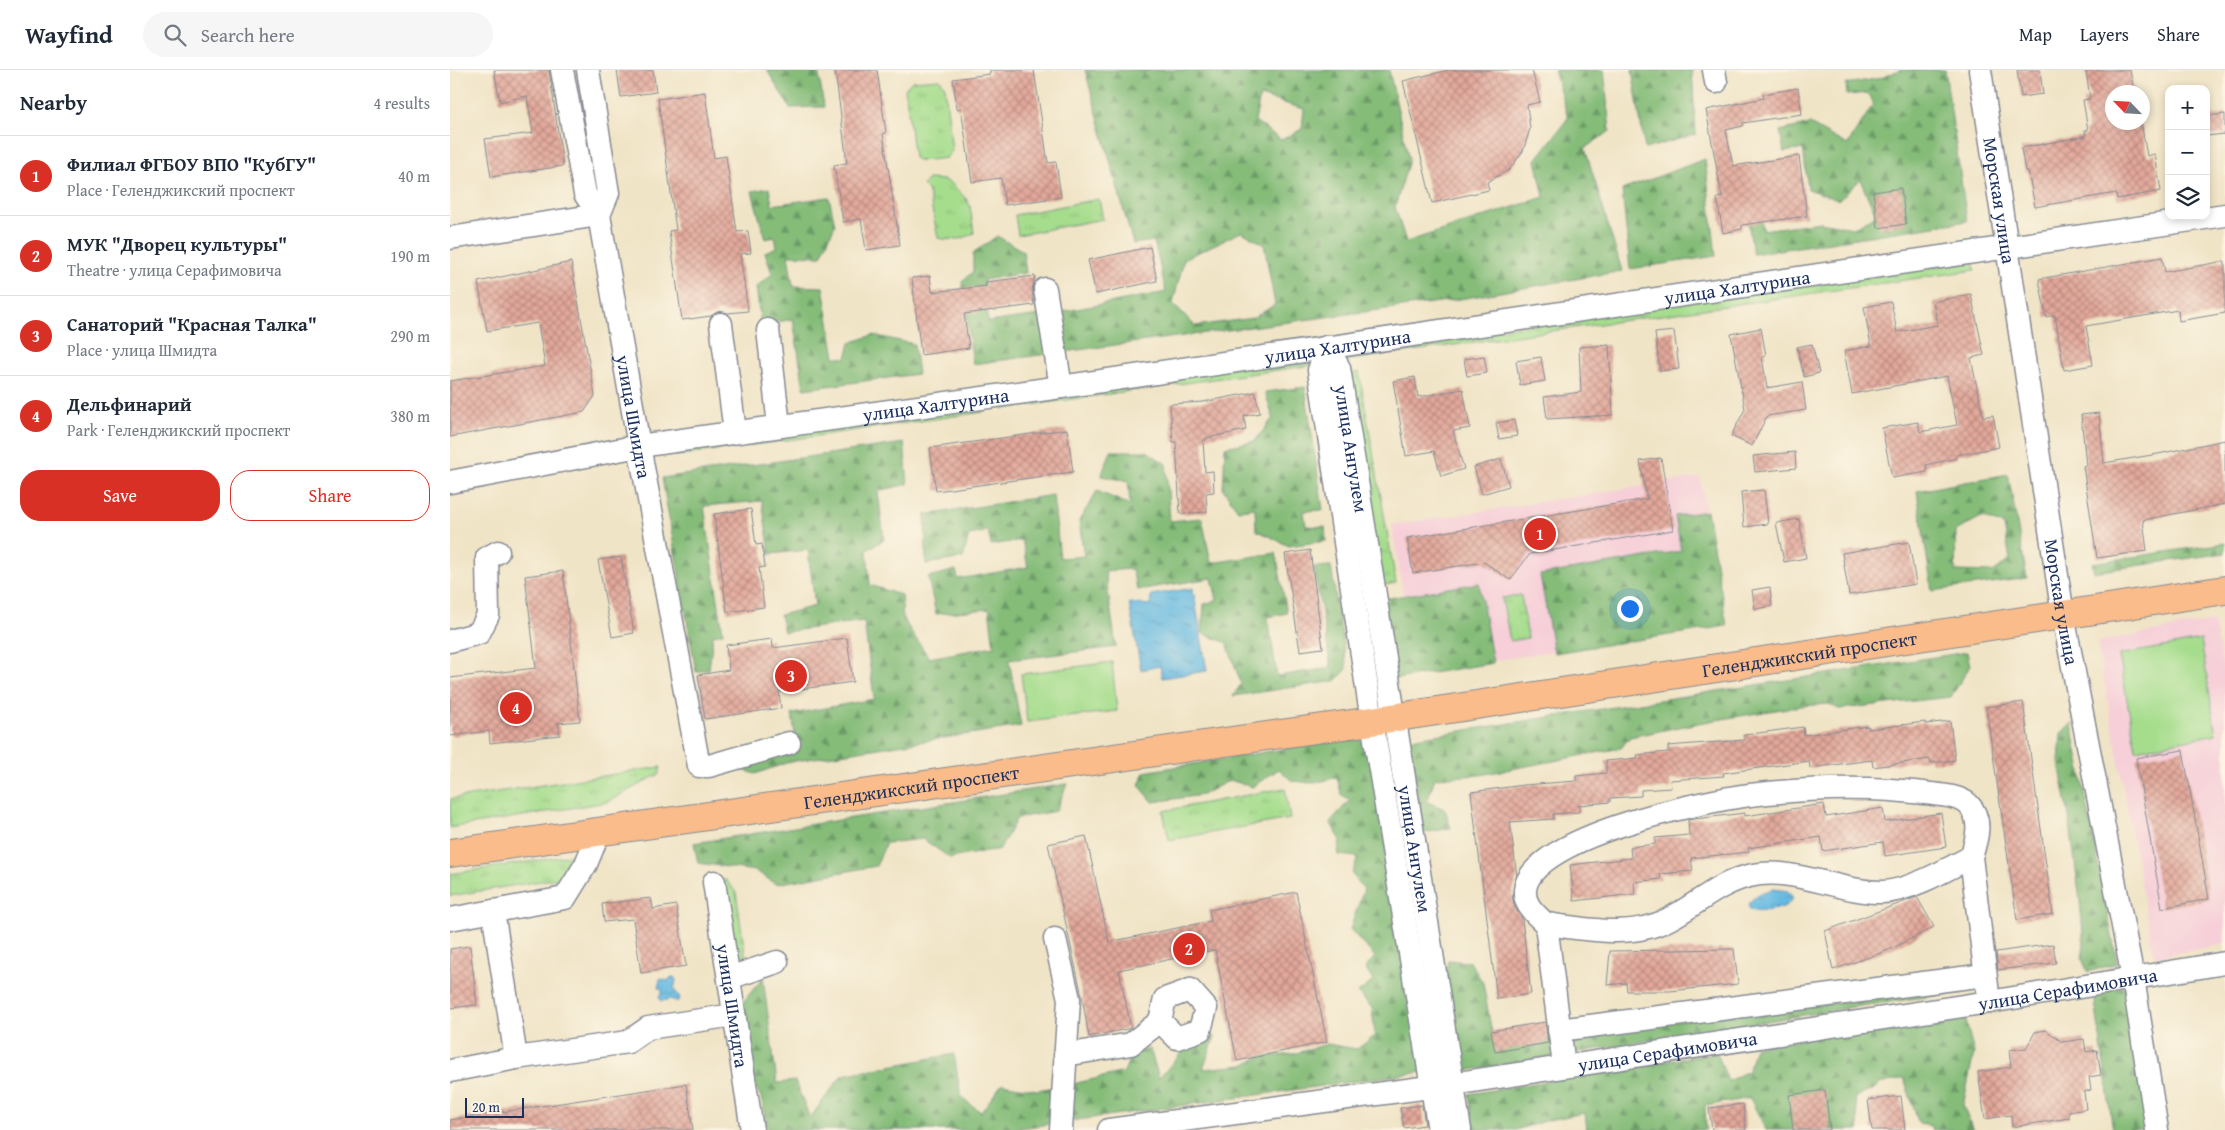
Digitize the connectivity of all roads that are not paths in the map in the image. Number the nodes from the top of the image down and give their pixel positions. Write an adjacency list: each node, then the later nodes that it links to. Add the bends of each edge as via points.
1 (562, 70): 4 (street, улица Шмидта, via 585,194)
2 (588, 70): 4 (street, via 608,192)
3 (1980, 70): 7 (street, Морская улица)
4 (599, 215): 6 (street); 15 (street, улица Шмидта)
5 (2225, 215): 7 (street, улица Халтурина)
6 (450, 238)
7 (2008, 248): 11 (street, улица Халтурина); 19 (street, Морская улица)
8 (1045, 289): 12 (street)
9 (721, 324): 14 (street)
10 (768, 330): 13 (street)
11 (1327, 347): 12 (street, улица Халтурина); 21 (street, улица Ангулем, via 1320,370)
12 (1061, 386): 13 (street, улица Халтурина)
13 (779, 426): 14 (street, улица Халтурина)
14 (735, 432): 15 (street, улица Халтурина)
15 (639, 446): 16 (street, улица Халтурина); 22 (street, улица Шмидта, via 700,766)
16 (450, 482)
17 (498, 552): 20 (street, via 487,558 488,615 479,632)
18 (2225, 590): 19 (main road, Геленджикский проспект)
19 (2063, 615): 21 (main road, Геленджикский проспект); 35 (street, Морская улица)
20 (450, 641)
21 (1383, 719): 23 (main road, Геленджикский проспект); 44 (street, улица Ангулем)
22 (789, 743)
23 (599, 832): 24 (main road, Геленджикский проспект); 27 (street, via 586,864 565,898)
24 (450, 854)
25 (1971, 857): 29 (street, via 1928,879 1885,892 1850,890 1789,874 1749,876 1716,890 1668,920 1632,931 1588,930); 29 (street, via 1978,838 1977,818 1967,803 1948,796 1889,789 1815,789 1749,795 1671,810 1594,834 1547,858 1531,873 1525,893 1532,911); 33 (street)
26 (714, 882): 34 (street, улица Шмидта)
27 (493, 911): 28 (street); 41 (street)
28 (450, 919)
29 (1546, 924): 39 (street)
30 (1055, 939): 40 (street, via 1069,999)
31 (778, 962): 34 (street)
32 (2225, 963): 35 (street, улица Серафимовича)
33 (1985, 975): 36 (street); 39 (street)
34 (729, 978): 37 (street, улица Шмидта)
35 (2133, 978): 36 (street, улица Серафимовича); 50 (street, Морская улица)
36 (1989, 1002): 42 (street, улица Серафимовича)
37 (734, 1015): 41 (street, via 648,1028 628,1042); 45 (street, улица Шмидта)
38 (1160, 1020): 40 (street, via 1131,1044)
39 (1559, 1030): 42 (street)
40 (1065, 1055): 46 (street)
41 (516, 1058): 43 (street)
42 (1564, 1066): 44 (street, улица Серафимовича)
43 (450, 1071)
44 (1442, 1085): 47 (street, улица Серафимовича); 48 (street, улица Ангулем); 49 (street, улица Ангулем)
45 (752, 1130)
46 (1061, 1130)
47 (1109, 1130)
48 (1439, 1130)
49 (1460, 1130)
50 (2157, 1130)

